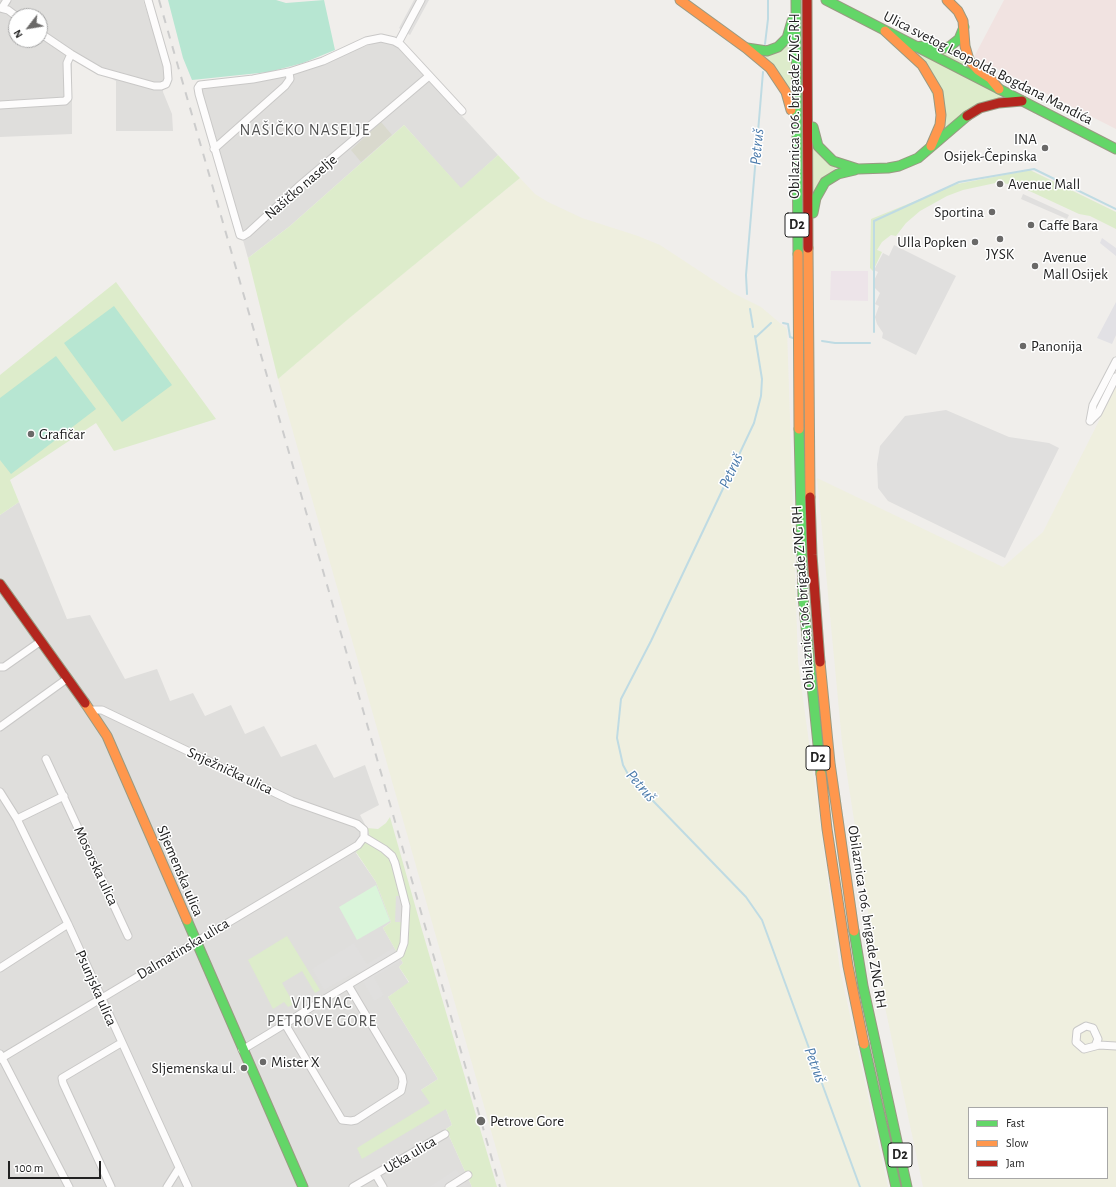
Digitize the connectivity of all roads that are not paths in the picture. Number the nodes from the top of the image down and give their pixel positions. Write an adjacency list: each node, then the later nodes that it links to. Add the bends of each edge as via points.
1 (7, 0): 9 (street)
2 (148, 0): 16 (street, via 167,66 168,79 164,85 154,86 108,74)
3 (421, 0): 13 (street)
4 (680, 0): 15 (main road)
5 (808, 0): 21 (main road, Obilaznica 106. brigade ZNG RH / D2)
6 (947, 0): 10 (main road, via 961,15)
7 (828, 1): 11 (main road, Ulica svetog Leopolda Bogdana Mandića)
8 (796, 2): 15 (main road, via 791,27 783,42 767,51); 24 (main road, Obilaznica 106. brigade ZNG RH / D2)
9 (1, 8)
10 (964, 26): 14 (main road, via 959,39 949,47 939,49); 19 (main road, via 969,60)
11 (885, 31): 14 (main road, Ulica svetog Leopolda Bogdana Mandića); 25 (main road, via 922,65 938,92 942,115)
12 (48, 38): 16 (street)
13 (398, 43): 17 (street, Našičko naselje, via 381,38 371,40 323,61); 18 (street)
14 (915, 46): 19 (main road, Ulica svetog Leopolda Bogdana Mandića)
15 (746, 48): 24 (main road, via 770,68 782,84 789,98)
16 (71, 54): 22 (street, via 67,63 68,98 65,101)
17 (289, 72): 26 (street, via 289,83); 26 (street, Našičko naselje, via 198,86)
18 (429, 76): 23 (street); 26 (street, Našičko naselje, via 243,236 237,230)
19 (999, 89): 20 (main road, Ulica svetog Leopolda Bogdana Mandića)
20 (1022, 101): 25 (main road, via 998,103 972,112); 27 (main road, Ulica svetog Leopolda Bogdana Mandića)
21 (808, 102): 28 (main road, via 815,140 822,152 838,164); 29 (main road, Obilaznica 106. brigade ZNG RH / D2)
22 (0, 105)
23 (462, 111)
24 (796, 128): 68 (main road, Obilaznica 106. brigade ZNG RH / D2, via 799,490 803,597 809,664 837,902 860,1028)
25 (930, 147): 28 (main road, via 918,158 898,166)
26 (214, 149)
27 (1116, 149)
28 (858, 169): 29 (main road, via 832,177 819,190)
29 (808, 242): 69 (main road, Obilaznica 106. brigade ZNG RH / D2, via 808,402 812,555 830,763 863,986)
30 (1116, 361): 31 (street, via 1093,405 1090,421 1098,413)
31 (1116, 377)
32 (0, 584): 33 (main road, Sljemenska ulica)
33 (41, 641): 34 (street, via 4,667); 35 (main road, Sljemenska ulica)
34 (0, 667)
35 (68, 678): 36 (main road, Sljemenska ulica); 37 (street)
36 (90, 710): 42 (street, Snježnička ulica, via 102,710 292,801 357,824 364,830); 45 (main road, Sljemenska ulica, via 112,748)
37 (0, 726)
38 (46, 759): 39 (street, Mosorska ulica)
39 (64, 796): 41 (street); 44 (street, Mosorska ulica)
40 (1, 797): 41 (street, Psunjska ulica)
41 (17, 819): 43 (street, Psunjska ulica)
42 (364, 837): 45 (street, Dalmatinska ulica, via 358,844); 47 (street, via 384,849 395,863 406,906 404,943 400,954)
43 (68, 924): 46 (street); 48 (street, Psunjska ulica)
44 (128, 936)
45 (195, 942): 48 (street, Dalmatinska ulica); 54 (main road, Sljemenska ulica)
46 (0, 968)
47 (348, 985): 49 (street); 49 (street, via 404,1082 398,1094 356,1120 342,1120)
48 (101, 999): 51 (street, Psunjska ulica); 55 (street, Dalmatinska ulica)
49 (285, 1024): 54 (street)
50 (1097, 1035): 52 (street); 53 (street); 53 (street, via 1093,1028 1086,1026 1075,1034 1080,1048 1088,1049)
51 (121, 1043): 57 (street, Psunjska ulica); 61 (street, via 62,1078)
52 (1116, 1045): 53 (street)
53 (1095, 1046)
54 (242, 1050): 64 (main road, Sljemenska ulica)
55 (1, 1057): 60 (street)
56 (445, 1134): 58 (street, Učka ulica)
57 (179, 1168): 62 (street); 63 (street, Psunjska ulica)
58 (376, 1175): 65 (street, Učka ulica); 66 (street)
59 (468, 1175): 67 (street)
60 (69, 1187)
61 (111, 1187)
62 (167, 1187)
63 (188, 1187)
64 (302, 1187)
65 (353, 1187)
66 (383, 1187)
67 (448, 1187)
68 (896, 1187)
69 (907, 1187)

